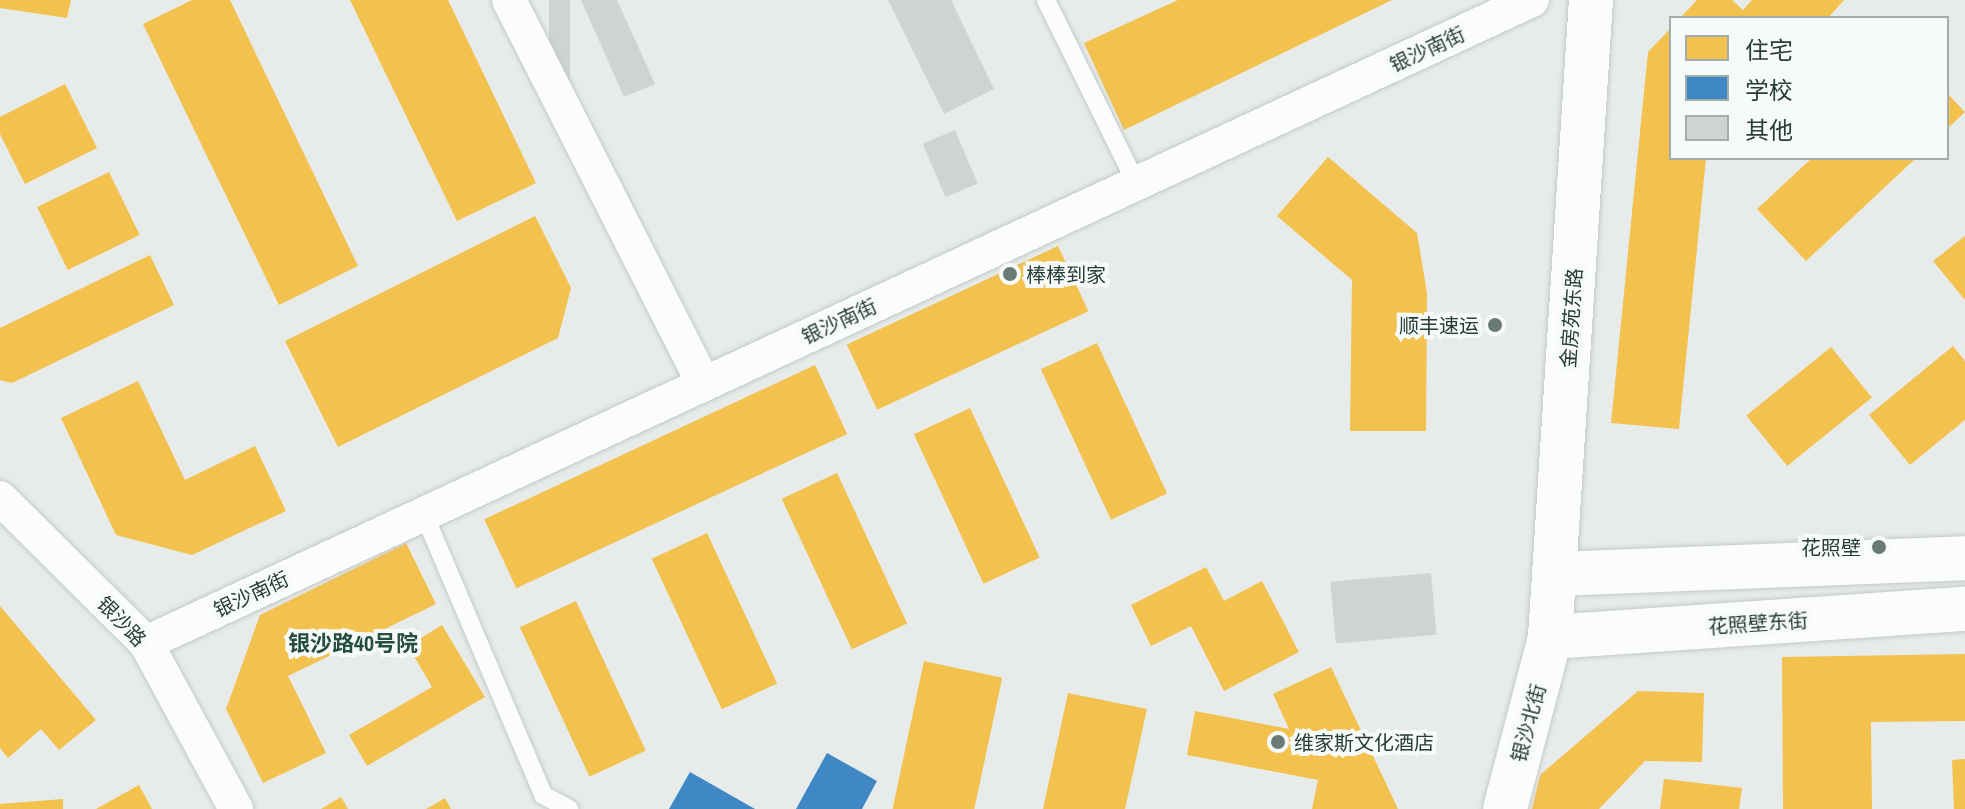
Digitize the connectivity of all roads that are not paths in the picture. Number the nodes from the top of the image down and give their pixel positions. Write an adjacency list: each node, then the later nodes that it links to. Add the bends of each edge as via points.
1 (509, 0): 6 (street)
2 (1046, 0): 5 (lane)
3 (1532, 0): 5 (street, 银沙南街)
4 (1591, 0): 10 (street, 金房苑东路)
5 (1136, 183): 6 (street, 银沙南街)
6 (704, 384): 8 (street, 银沙南街)
7 (0, 498): 13 (street, 银沙路)
8 (424, 514): 13 (street, 银沙南街); 15 (lane, via 543,795)
9 (1965, 558): 10 (street)
10 (1555, 574): 12 (street, 金房苑东路)
11 (1965, 609): 12 (street, 花照壁东街)
12 (1550, 637): 16 (street, 银沙北街)
13 (146, 643): 14 (street, 银沙路)
14 (236, 809)
15 (569, 809)
16 (1505, 809)

